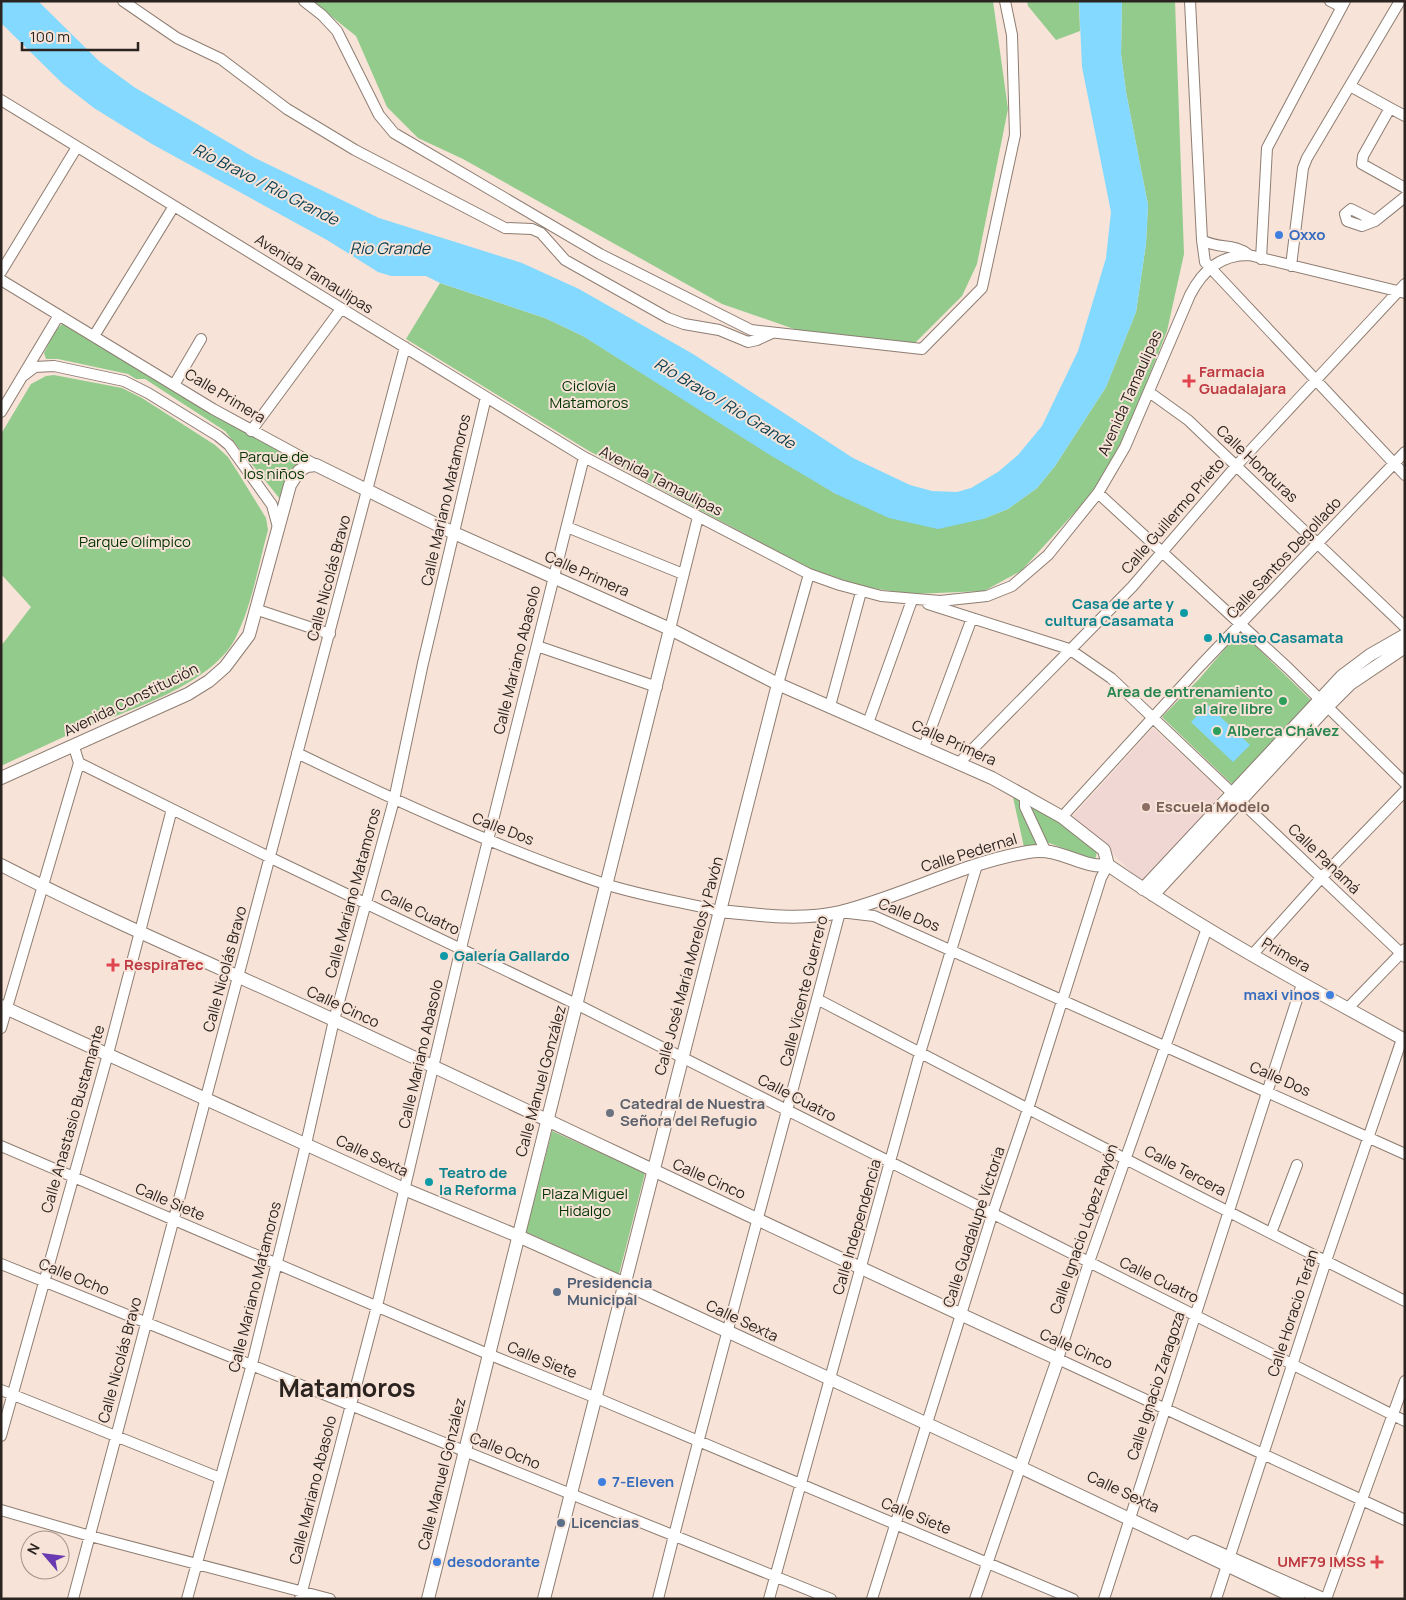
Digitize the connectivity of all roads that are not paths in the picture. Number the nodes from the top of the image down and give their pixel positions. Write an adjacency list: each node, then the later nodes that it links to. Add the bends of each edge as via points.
1 (123, 1): 28 (street, via 177,38 221,59 287,108 356,150 505,228 532,229 542,234 565,260 668,318 719,330 748,342)
2 (304, 1): 28 (street, via 337,31 379,115 394,133 600,254 751,330)
3 (1005, 1): 28 (street, via 1012,35 1015,135 982,288 922,349)
4 (1190, 1): 17 (street)
5 (1330, 1): 7 (street)
6 (1403, 2): 8 (street)
7 (1343, 4): 19 (street, via 1267,148)
8 (1350, 86): 10 (street); 20 (street, via 1304,168)
9 (1, 100): 12 (street, Avenida Tamaulipas)
10 (1390, 108): 11 (street); 13 (street, via 1363,156 1362,164)
11 (1405, 116)
12 (78, 147): 15 (street, Avenida Tamaulipas); 22 (street)
13 (1405, 188)
14 (1405, 197): 16 (street)
15 (174, 206): 26 (street, Avenida Tamaulipas); 29 (street)
16 (1376, 221)
17 (1202, 240): 18 (street, via 1210,245 1239,248); 21 (street); 25 (street)
18 (1249, 256): 19 (street); 21 (street, via 1227,258)
19 (1261, 259): 20 (street)
20 (1291, 266): 24 (street)
21 (1209, 267): 25 (street, Avenida Tamaulipas); 33 (street)
22 (1, 272)
23 (1, 280): 27 (street, Calle Primera)
24 (1402, 289): 33 (street, Calle Guillermo Prieto)
25 (1192, 291): 35 (street, Avenida Tamaulipas)
26 (341, 309): 31 (street, Avenida Tamaulipas); 38 (street)
27 (59, 315): 29 (street, Calle Primera); 32 (street)
28 (772, 333)
29 (94, 336): 34 (street, Calle Primera)
30 (201, 339): 34 (street)
31 (405, 347): 36 (street, Avenida Tamaulipas); 45 (street, Calle Nicolás Bravo)
32 (23, 376): 37 (street); 48 (street, via 35,367 54,366 119,379 148,393 229,445 272,505)
33 (1316, 380): 41 (street); 43 (street, Calle Guillermo Prieto)
34 (174, 385): 38 (street, Calle Primera)
35 (1149, 392): 43 (street, Calle Honduras, via 1182,415); 46 (street, Avenida Tamaulipas, via 1125,447)
36 (486, 397): 40 (street, Avenida Tamaulipas); 50 (street, Calle Mariano Matamoros)
37 (1, 412)
38 (251, 431): 42 (street, Calle Primera)
39 (1405, 452): 41 (street, Calle Santos Degollado)
40 (584, 458): 47 (street, Avenida Tamaulipas); 49 (street, Calle Mariano Abasolo)
41 (1394, 463): 44 (street); 51 (street, Calle Santos Degollado)
42 (316, 465): 45 (main road, Calle Primera); 48 (main road, Avenida Constitución, via 308,466 296,475)
43 (1237, 466): 51 (street, Calle Honduras); 52 (street, Calle Guillermo Prieto)
44 (1405, 475)
45 (369, 490): 50 (main road, Calle Primera); 63 (street, Calle Nicolás Bravo)
46 (1098, 493): 52 (street); 57 (street, Avenida Tamaulipas, via 1048,555 1012,586 974,598)
47 (698, 517): 53 (street); 54 (street, Avenida Tamaulipas)
48 (278, 527): 58 (main road, Avenida Constitución)
49 (567, 527): 53 (street); 55 (street, Calle Mariano Abasolo)
50 (454, 532): 55 (main road, Calle Primera); 84 (street, Calle Mariano Matamoros)
51 (1318, 542): 60 (street, Calle Santos Degollado); 61 (street, Calle Honduras)
52 (1162, 551): 60 (street); 67 (street, Calle Guillermo Prieto, via 1110,611)
53 (683, 574): 62 (street)
54 (809, 574): 56 (street, Avenida Tamaulipas); 68 (street, Calle José María Morelos y Pavón)
55 (554, 576): 62 (main road, Calle Primera); 65 (street, Calle Mariano Abasolo)
56 (862, 592): 57 (street, Avenida Tamaulipas); 71 (street)
57 (917, 600): 59 (street, Calle Panamá); 73 (street)
58 (258, 610): 63 (street); 74 (main road, Avenida Constitución, via 242,647 209,681)
59 (972, 618): 67 (street, Calle Panamá); 75 (street)
60 (1242, 625): 70 (street); 72 (street, Calle Santos Degollado)
61 (1405, 626)
62 (670, 629): 68 (main road, Calle Primera); 69 (main road, Calle Manuel González)
63 (330, 634): 76 (street, Calle Nicolás Bravo)
64 (1405, 635): 70 (main road, via 1342,676)
65 (536, 646): 69 (street); 87 (street, Calle Mariano Abasolo)
66 (1405, 647): 70 (main road)
67 (1070, 649): 72 (street, Calle Panamá, via 1110,678); 78 (street, Calle Guillermo Prieto)
68 (778, 684): 71 (main road, Calle Primera); 98 (main road, Calle José María Morelos y Pavón)
69 (657, 687): 94 (main road, Calle Manuel González)
70 (1323, 704): 80 (street); 83 (main road)
71 (830, 706): 73 (main road, Calle Primera)
72 (1154, 718): 83 (street, Calle Panamá); 86 (street, Calle Santos Degollado)
73 (868, 723): 75 (main road, Calle Primera)
74 (74, 747): 77 (street); 79 (main road, Avenida Constitución)
75 (924, 747): 78 (main road, Calle Primera)
76 (297, 753): 84 (street, Calle Dos); 89 (street, Calle Nicolás Bravo)
77 (80, 763): 85 (street, Calle Cuatro); 95 (street)
78 (959, 763): 82 (main road, Calle Primera)
79 (1, 778)
80 (1405, 783)
81 (1405, 791): 93 (street)
82 (1025, 795): 86 (main road, Calle Primera); 88 (street, via 1025,807)
83 (1237, 796): 93 (street, Calle Panamá); 96 (main road)
84 (394, 800): 87 (street, Calle Dos); 97 (street, Calle Mariano Matamoros)
85 (172, 809): 89 (street, Calle Cuatro); 101 (street, Calle Anastasio Bustamante)
86 (1062, 817): 92 (main road, Calle Primera, via 1104,850)
87 (489, 842): 94 (street, Calle Dos); 102 (street, Calle Mariano Abasolo)
88 (1044, 850): 91 (main road, Calle Pedernal); 92 (main road, Calle Pedernal, via 1098,867)
89 (270, 858): 97 (street, Calle Cuatro); 106 (street, Calle Nicolás Bravo)
90 (1, 865): 95 (main road, Calle Cinco)
91 (977, 865): 99 (main road, Calle Pedernal); 103 (street, Calle Independencia)
92 (1108, 865): 96 (main road, Calle Primera); 109 (street, Calle Guadalupe Victoria, via 1101,878)
93 (1322, 877): 104 (street, Calle Panamá); 105 (street)
94 (607, 885): 98 (street, Calle Dos); 110 (main road, Calle Manuel González)
95 (43, 886): 101 (main road, Calle Cinco); 111 (street)
96 (1148, 892): 100 (main road, Primera)
97 (367, 903): 102 (street, Calle Cuatro); 113 (street, Calle Mariano Matamoros)
98 (719, 912): 99 (main road, Calle Dos, via 789,918); 119 (main road, Calle José María Morelos y Pavón)
99 (840, 912): 103 (street, Calle Dos, via 874,916); 108 (street, Calle Vicente Guerrero)
100 (1207, 928): 105 (main road, Primera); 116 (street, Calle Ignacio López Rayón)
101 (139, 934): 106 (main road, Calle Cinco); 118 (street, Calle Anastasio Bustamante)
102 (461, 948): 110 (street, Calle Cuatro); 120 (street, Calle Mariano Abasolo)
103 (951, 950): 109 (street, Calle Dos); 117 (street, Calle Independencia)
104 (1404, 953): 112 (street)
105 (1252, 955): 107 (main road, Primera)
106 (238, 977): 113 (main road, Calle Cinco); 122 (street, Calle Nicolás Bravo)
107 (1302, 984): 112 (main road, Primera); 121 (street, Calle Ignacio Zaragoza)
108 (817, 999): 117 (street, Calle Tercera); 124 (street, Calle Vicente Guerrero)
109 (1063, 1000): 116 (street, Calle Dos); 123 (street, Calle Guadalupe Victoria)
110 (578, 1005): 119 (street, Calle Cuatro); 125 (main road, Calle Manuel González)
111 (4, 1008): 114 (street); 118 (main road, Calle Sexta)
112 (1347, 1009): 115 (main road, Primera)
113 (334, 1020): 120 (main road, Calle Cinco); 127 (street, Calle Mariano Matamoros)
114 (1, 1028)
115 (1403, 1039): 126 (street, Calle Horacio Terán)
116 (1166, 1047): 121 (street, Calle Dos); 130 (street, Calle Ignacio López Rayón)
117 (920, 1053): 123 (street, Calle Tercera); 131 (street, Calle Independencia)
118 (108, 1054): 122 (main road, Calle Sexta); 134 (street, Calle Anastasio Bustamante)
119 (682, 1057): 124 (street, Calle Cuatro); 133 (main road, Calle José María Morelos y Pavón)
120 (433, 1067): 125 (main road, Calle Cinco); 135 (street, Calle Mariano Abasolo)
121 (1267, 1090): 126 (street, Calle Dos); 136 (street, Calle Ignacio Zaragoza)
122 (206, 1098): 127 (main road, Calle Sexta); 139 (street, Calle Nicolás Bravo)
123 (1028, 1109): 130 (street, Calle Tercera); 137 (street, Calle Guadalupe Victoria)
124 (788, 1111): 131 (street, Calle Cuatro); 138 (street, Calle Vicente Guerrero)
125 (547, 1120): 133 (main road, Calle Cinco); 141 (main road, Calle Manuel González)
126 (1369, 1138): 129 (street, Calle Dos); 142 (street, Calle Horacio Terán)
127 (306, 1144): 135 (main road, Calle Sexta); 144 (street, Calle Mariano Matamoros)
128 (1, 1146): 134 (street, Calle Siete)
129 (1405, 1154)
130 (1126, 1157): 136 (street, Calle Tercera); 143 (street, Calle Ignacio López Rayón)
131 (891, 1162): 137 (street, Calle Cuatro); 146 (street, Calle Independencia)
132 (1297, 1165): 140 (street)
133 (652, 1171): 138 (main road, Calle Cinco); 148 (main road, Calle José María Morelos y Pavón)
134 (73, 1176): 139 (street, Calle Siete); 147 (street, Calle Anastasio Bustamante)
135 (404, 1189): 141 (main road, Calle Sexta); 150 (street, Calle Mariano Abasolo)
136 (1228, 1211): 140 (street, Calle Tercera); 152 (street, Calle Ignacio Zaragoza)
137 (993, 1212): 143 (street, Calle Cuatro); 151 (street, Calle Guadalupe Victoria)
138 (758, 1219): 146 (main road, Calle Cinco); 154 (street, Calle Vicente Guerrero)
139 (174, 1220): 144 (street, Calle Siete); 153 (street, Calle Nicolás Bravo)
140 (1271, 1233): 142 (street, Calle Tercera)
141 (518, 1236): 148 (main road, Calle Sexta); 155 (main road, Calle Manuel González)
142 (1326, 1261): 149 (street, Calle Tercera); 158 (street, Calle Horacio Terán)
143 (1089, 1262): 152 (street, Calle Cuatro); 156 (street, Calle Ignacio López Rayón)
144 (277, 1263): 150 (street, Calle Siete); 157 (street, Calle Mariano Matamoros)
145 (1, 1264): 147 (street, Calle Ocho)
146 (861, 1267): 151 (main road, Calle Cinco); 159 (street, Calle Independencia)
147 (43, 1281): 153 (street, Calle Ocho); 162 (street, Calle Anastasio Bustamante)
148 (623, 1284): 154 (main road, Calle Sexta); 163 (main road, Calle José María Morelos y Pavón)
149 (1405, 1301)
150 (377, 1306): 155 (street, Calle Siete); 164 (street, Calle Mariano Abasolo)
151 (961, 1314): 156 (main road, Calle Cinco); 168 (street, Calle Guadalupe Victoria)
152 (1195, 1314): 158 (street, Calle Cuatro); 165 (street, Calle Ignacio Zaragoza)
153 (146, 1322): 157 (street, Calle Ocho); 170 (street, Calle Nicolás Bravo)
154 (727, 1332): 159 (main road, Calle Sexta); 171 (street, Calle Vicente Guerrero)
155 (488, 1354): 163 (street, Calle Siete); 172 (main road, Calle Manuel González)
156 (1058, 1359): 165 (street, Calle Cinco); 174 (main road, Calle Ignacio López Rayón)
157 (252, 1364): 164 (street, Calle Ocho); 175 (street, Calle Mariano Matamoros)
158 (1292, 1364): 166 (street, Calle Cuatro); 173 (street, Calle Horacio Terán)
159 (830, 1379): 168 (main road, Calle Sexta); 176 (street, Calle Independencia)
160 (1405, 1381): 166 (street)
161 (1, 1390): 162 (street)
162 (13, 1395): 169 (street, Calle Anastasio Bustamante); 170 (street)
163 (594, 1397): 171 (street, Calle Siete); 177 (main road, Calle José María Morelos y Pavón)
164 (350, 1405): 172 (street, Calle Ocho); 189 (street, Calle Mariano Abasolo)
165 (1165, 1407): 173 (street, Calle Cinco); 180 (street, Calle Ignacio Zaragoza)
166 (1392, 1415): 167 (street, Calle Cuatro); 178 (street)
167 (1405, 1421)
168 (926, 1424): 174 (main road, Calle Sexta); 182 (street, Calle Guadalupe Victoria)
169 (1, 1436)
170 (115, 1436): 175 (street); 184 (street, Calle Nicolás Bravo)
171 (699, 1441): 176 (street, Calle Siete); 183 (street, Calle Vicente Guerrero)
172 (464, 1451): 177 (street, Calle Ocho); 193 (main road, Calle Manuel González)
173 (1262, 1455): 178 (street, Calle Cinco); 186 (street, Calle Horacio Terán)
174 (1022, 1464): 180 (main road, Calle Sexta); 185 (street, Calle Ignacio López Rayón)
175 (220, 1478): 187 (street, Calle Mariano Matamoros)
176 (801, 1484): 182 (street, Calle Siete); 188 (street, Calle Independencia)
177 (570, 1494): 183 (street, Calle Ocho); 194 (main road, Calle José María Morelos y Pavón)
178 (1361, 1500): 181 (street, Calle Cinco); 204 (street)
179 (1, 1510): 184 (street)
180 (1129, 1516): 186 (main road, Calle Sexta); 201 (street, Calle Ignacio Zaragoza)
181 (1405, 1520)
182 (895, 1525): 185 (street, Calle Siete); 198 (street, Calle Guadalupe Victoria)
183 (674, 1535): 188 (street, Calle Ocho); 195 (street, Calle Vicente Guerrero)
184 (90, 1536): 187 (street); 190 (street, Calle Nicolás Bravo)
185 (989, 1562): 199 (street, Calle Ignacio López Rayón); 200 (street, Calle Siete)
186 (1229, 1562): 202 (street, Calle Horacio Terán); 203 (main road); 204 (main road)
187 (198, 1564): 189 (street); 191 (street, Calle Mariano Matamoros)
188 (775, 1576): 196 (street, Calle Independencia); 197 (street, Calle Ocho)
189 (301, 1595): 192 (street)
190 (73, 1599)
191 (188, 1599)
192 (330, 1599)
193 (428, 1599)
194 (544, 1599)
195 (658, 1599)
196 (769, 1599)
197 (831, 1599)
198 (872, 1599)
199 (975, 1599)
200 (1073, 1599)
201 (1104, 1599)
202 (1216, 1599)
203 (1298, 1599)
204 (1325, 1599)

